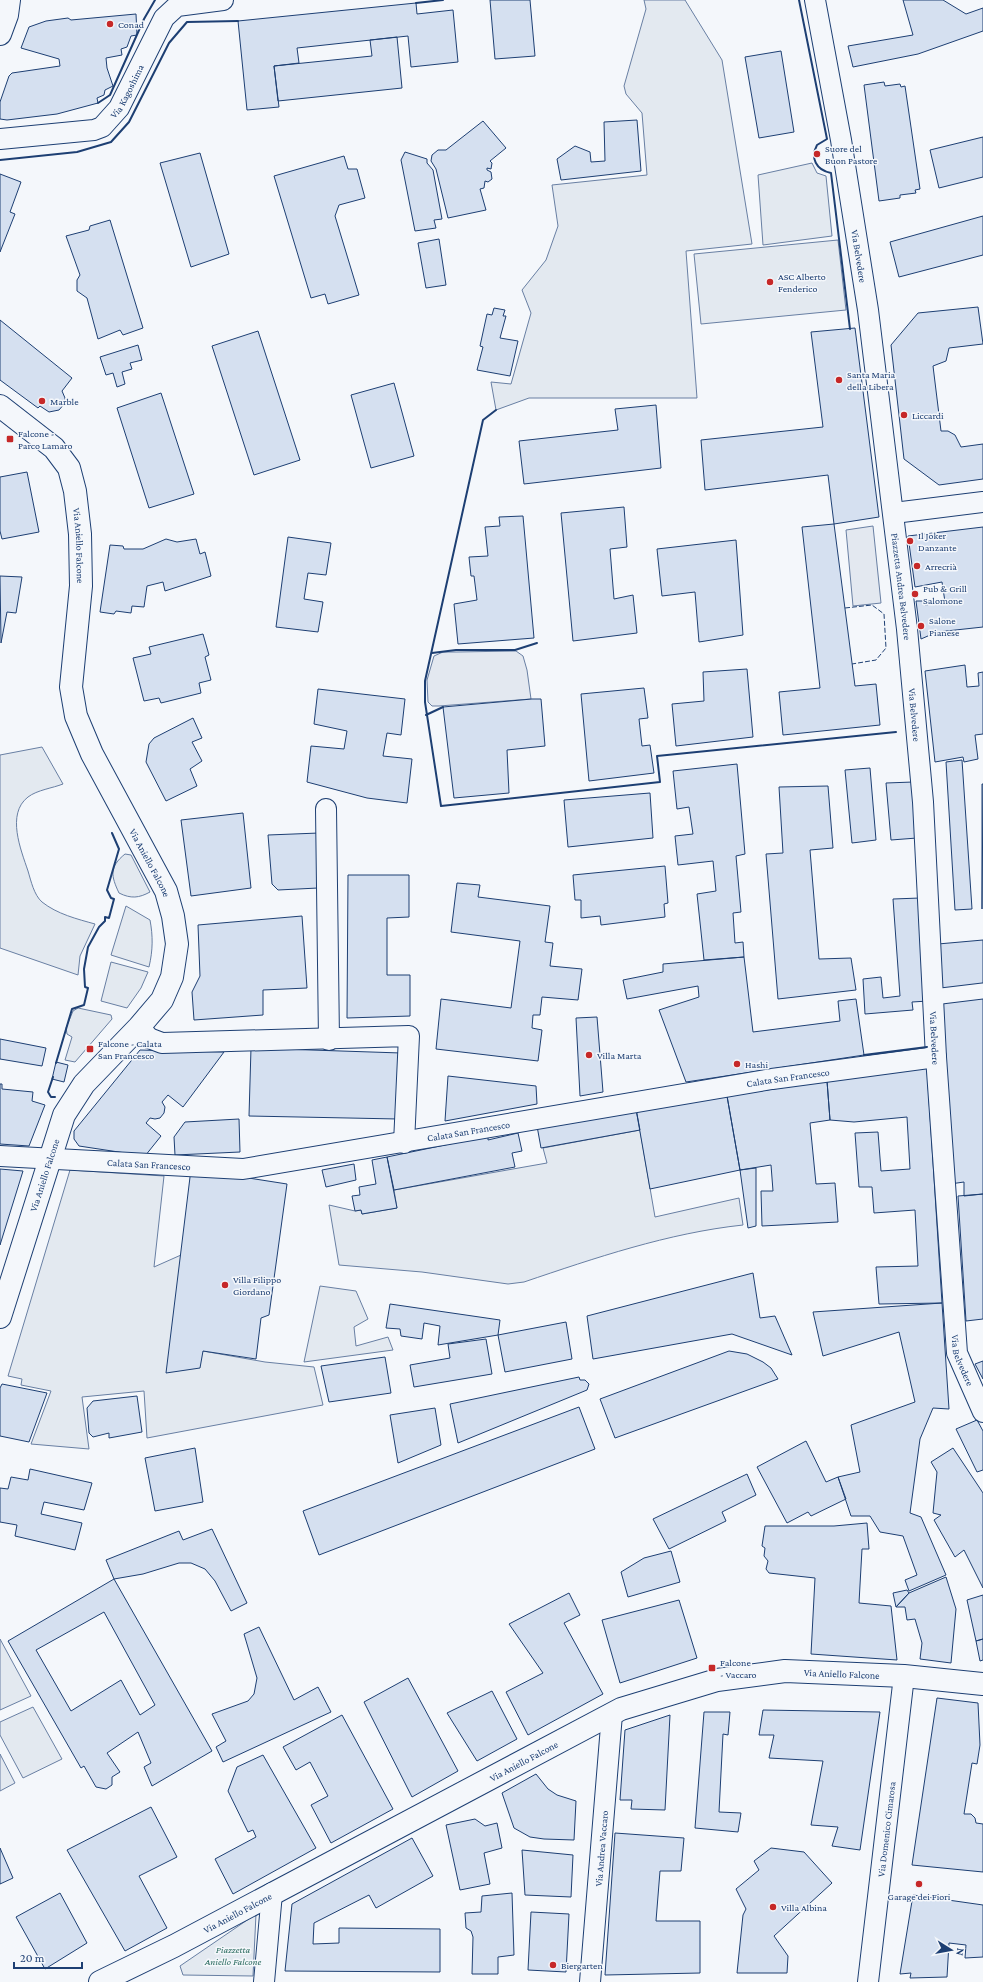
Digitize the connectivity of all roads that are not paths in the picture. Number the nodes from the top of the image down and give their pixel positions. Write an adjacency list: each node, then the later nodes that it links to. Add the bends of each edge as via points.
1 (9, 0): 4 (street, via 7,16)
2 (223, 0): 5 (street, Via Kagoshima, via 177,6 164,18 119,108 102,127 94,130)
3 (815, 0): 8 (street, Via Belvedere, via 841,140 868,310)
4 (0, 34)
5 (0, 139)
6 (0, 406): 13 (street, Via Aniello Falcone, via 54,448 69,468 75,491 80,534 81,586 71,687 76,716 92,754 166,891 173,916 177,944 172,977 162,1000)
7 (983, 502): 8 (street)
8 (894, 513): 9 (street, Piazzetta Andrea Belvedere)
9 (910, 659): 12 (street, Via Belvedere, via 923,802)
10 (326, 809): 14 (street)
11 (983, 991): 12 (street)
12 (933, 997): 15 (street, Via Belvedere)
13 (139, 1027): 14 (street, via 149,1038 162,1043); 18 (street, Via Aniello Falcone, via 84,1084 64,1115)
14 (329, 1040): 16 (street, via 409,1036)
15 (936, 1057): 16 (street, Calata San Francesco, via 772,1079); 20 (street, Via Belvedere, via 957,1353)
16 (404, 1143): 18 (street, Calata San Francesco, via 243,1169)
17 (0, 1156): 18 (street, Calata San Francesco)
18 (49, 1158): 19 (street, Via Aniello Falcone)
19 (0, 1317)
20 (983, 1412)
21 (904, 1676): 22 (street, Via Aniello Falcone); 23 (street, Via Aniello Falcone, via 785,1672 752,1674 717,1680); 28 (street, Via Domenico Cimarosa)
22 (983, 1684)
23 (612, 1714): 24 (street, Via Aniello Falcone); 27 (street, Via Andrea Vaccaro)
24 (272, 1893): 25 (street, Via Aniello Falcone, via 174,1946); 26 (street)
25 (100, 1982)
26 (264, 1982)
27 (590, 1982)
28 (868, 1982)

